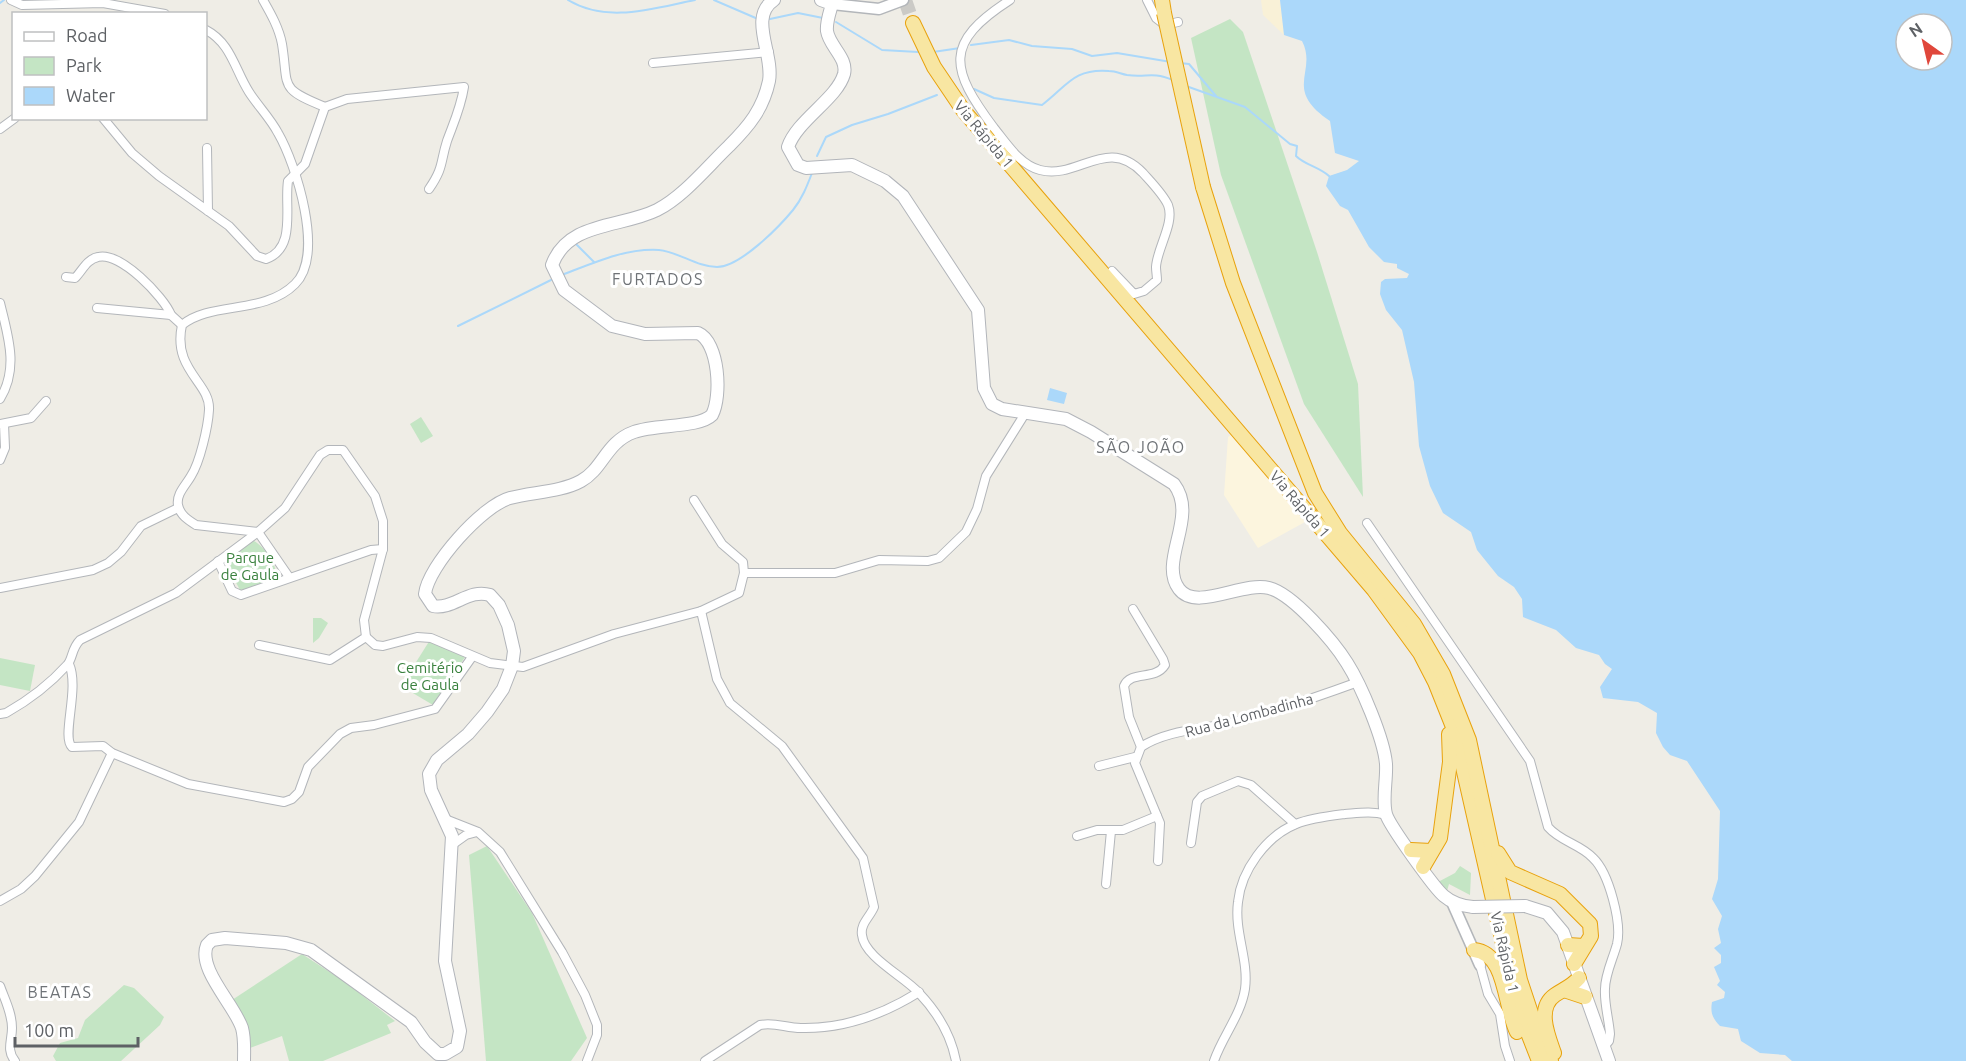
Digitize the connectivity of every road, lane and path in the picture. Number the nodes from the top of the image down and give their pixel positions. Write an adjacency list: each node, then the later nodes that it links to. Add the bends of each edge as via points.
1 (11, 0): 9 (street, via 22,5 103,3)
2 (263, 0): 15 (street, via 277,26 287,83 305,99)
3 (774, 0): 13 (main road, via 762,15)
4 (903, 0): 7 (street, via 879,9)
5 (1010, 0): 23 (street, via 981,20 967,36 960,63 971,97 1025,163 1042,171 1059,171 1112,157 1124,159 1142,172 1168,206 1153,285 1134,294)
6 (1147, 0): 10 (street, via 1160,22)
7 (827, 2): 31 (main road, via 827,31 844,64 844,72 839,83 793,135 789,154 806,168 852,165 899,191 978,310 986,396 1002,409)
8 (1163, 7): 63 (highway, Via Rápida 1, bridge, via 1203,187 1257,349 1323,507 1414,624 1443,674 1469,740)
9 (154, 12)
10 (1178, 22)
11 (914, 23): 52 (highway, Via Rápida 1, via 934,67 957,103 1374,590 1420,653)
12 (207, 31): 20 (street, via 229,51 248,90 278,133)
13 (769, 52): 14 (street); 49 (main road, via 771,65 763,101 754,119 683,190 658,210 578,233 555,257 552,269 558,281 574,299 612,326 645,334 705,336 715,362 714,410 703,422 651,426 622,437 580,482 503,501 445,553 433,570 425,594 427,602 440,608 477,593 490,595 508,625 514,651)
14 (653, 63)
15 (325, 107): 20 (street, via 308,157); 21 (street, via 346,99 464,87 444,163)
16 (12, 120): 18 (street)
17 (105, 120): 22 (street, via 132,153)
18 (0, 129)
19 (207, 148): 22 (street)
20 (296, 172): 22 (street, via 288,181 288,223 283,244 266,259 257,256 229,226); 28 (street, via 303,198 308,256 298,282 289,290 248,307 199,315)
21 (429, 189)
22 (208, 211)
23 (1112, 271)
24 (66, 277): 27 (street, via 75,278 92,259 111,257 153,289)
25 (0, 303): 29 (street, via 11,363)
26 (97, 308): 27 (street)
27 (171, 315): 28 (street)
28 (182, 325): 35 (street, via 184,362 206,396 209,410 196,465 178,496)
29 (0, 399)
30 (46, 401): 32 (street, via 31,418)
31 (1026, 412): 40 (street, via 986,476 966,532 939,558 879,560 835,573); 50 (main road, via 1066,419 1174,484 1184,508 1173,570 1181,592 1197,599 1250,586 1272,588 1326,635)
32 (2, 424): 33 (street, via 5,448)
33 (0, 460)
34 (694, 500): 40 (street, via 722,544 743,562)
35 (178, 508): 37 (street, via 196,525); 42 (street, via 141,526 121,552 93,570)
36 (1367, 523): 85 (street, via 1530,761 1548,827 1585,851 1602,868 1618,928 1605,988 1610,1034)
37 (258, 532): 38 (street, via 285,508 314,461 336,448 348,454 375,496 383,521); 39 (street); 41 (street)
38 (383, 549): 41 (street); 45 (street, via 364,620)
39 (218, 561): 41 (street, via 236,594 248,594); 48 (street, via 176,593 80,640 71,651)
40 (744, 573): 44 (street, via 739,593)
41 (289, 577)
42 (0, 588)
43 (1132, 609): 53 (street, via 1165,665 1156,675 1131,679 1124,686 1129,717)
44 (701, 611): 49 (street, via 614,634 537,664); 83 (street, via 717,679 730,703 782,746 863,858 874,907 863,924 863,942)
45 (366, 637): 46 (street, via 330,660); 47 (street, via 383,646 424,637)
46 (259, 645)
47 (472, 657): 49 (street); 54 (street, via 435,710 351,728 340,734 308,767 299,792 284,802 188,784)
48 (69, 664): 51 (street, via 39,692); 54 (street, via 75,689 67,741 77,748 103,746)
49 (512, 666): 59 (main road, via 488,712 437,760 429,774 431,789)
50 (1358, 682): 53 (street, Rua da Lombadinha, via 1296,704 1155,740); 57 (main road, via 1385,758)
51 (0, 714)
52 (1448, 714): 68 (highway, via 1450,762 1440,838); 93 (highway, Via Rápida 1, via 1517,1005)
53 (1141, 747): 55 (street)
54 (112, 753): 72 (street, via 80,822 35,876)
55 (1135, 757): 56 (street); 58 (street)
56 (1099, 766)
57 (1386, 815): 60 (street, via 1348,814); 67 (main road)
58 (1157, 816): 61 (street); 69 (street)
59 (445, 819): 62 (street); 66 (main road)
60 (1295, 824): 65 (street, via 1251,785 1238,781 1202,796 1197,802); 91 (street, via 1262,850 1242,883 1238,903 1245,989)
61 (1111, 831): 64 (street, via 1097,830); 71 (street)
62 (478, 832): 66 (street); 88 (street, via 500,852 585,996 597,1025)
63 (1489, 835): 75 (highway, via 1510,872 1560,894 1585,918 1592,932); 94 (highway, Via Rápida 1, via 1520,980)
64 (1077, 836)
65 (1191, 843)
66 (452, 845): 87 (main road, via 445,961 460,1031 457,1047 438,1054 411,1022 311,950 259,940 218,938 207,945 205,958 243,1030)
67 (1411, 850): 68 (highway); 70 (main road)
68 (1431, 851): 70 (highway)
69 (1158, 861)
70 (1423, 867): 73 (main road)
71 (1106, 884)
72 (0, 901)
73 (1452, 902): 74 (main road, bridge, via 1473,907 1525,906 1543,910 1563,932); 76 (street)
74 (1568, 945): 75 (highway); 78 (main road)
75 (1584, 946): 78 (highway)
76 (1474, 950): 77 (highway); 79 (street)
77 (1493, 958): 79 (highway); 93 (highway, via 1515,1029)
78 (1574, 964): 80 (main road)
79 (1480, 965): 92 (street, via 1488,994 1500,1014)
80 (1579, 978): 82 (highway); 84 (main road)
81 (0, 986): 86 (street, via 11,1015 9,1048)
82 (1564, 990): 84 (highway); 95 (highway, via 1549,999 1545,1008)
83 (919, 992): 89 (street, via 870,1017 816,1028 760,1025); 90 (street, via 944,1027)
84 (1585, 997): 85 (main road)
85 (1602, 1048): 96 (main road)
86 (15, 1061)
87 (244, 1061)
88 (587, 1061)
89 (705, 1061)
90 (956, 1061)
91 (1214, 1061)
92 (1510, 1061)
93 (1537, 1061)
94 (1551, 1061)
95 (1557, 1061)
96 (1609, 1061)

